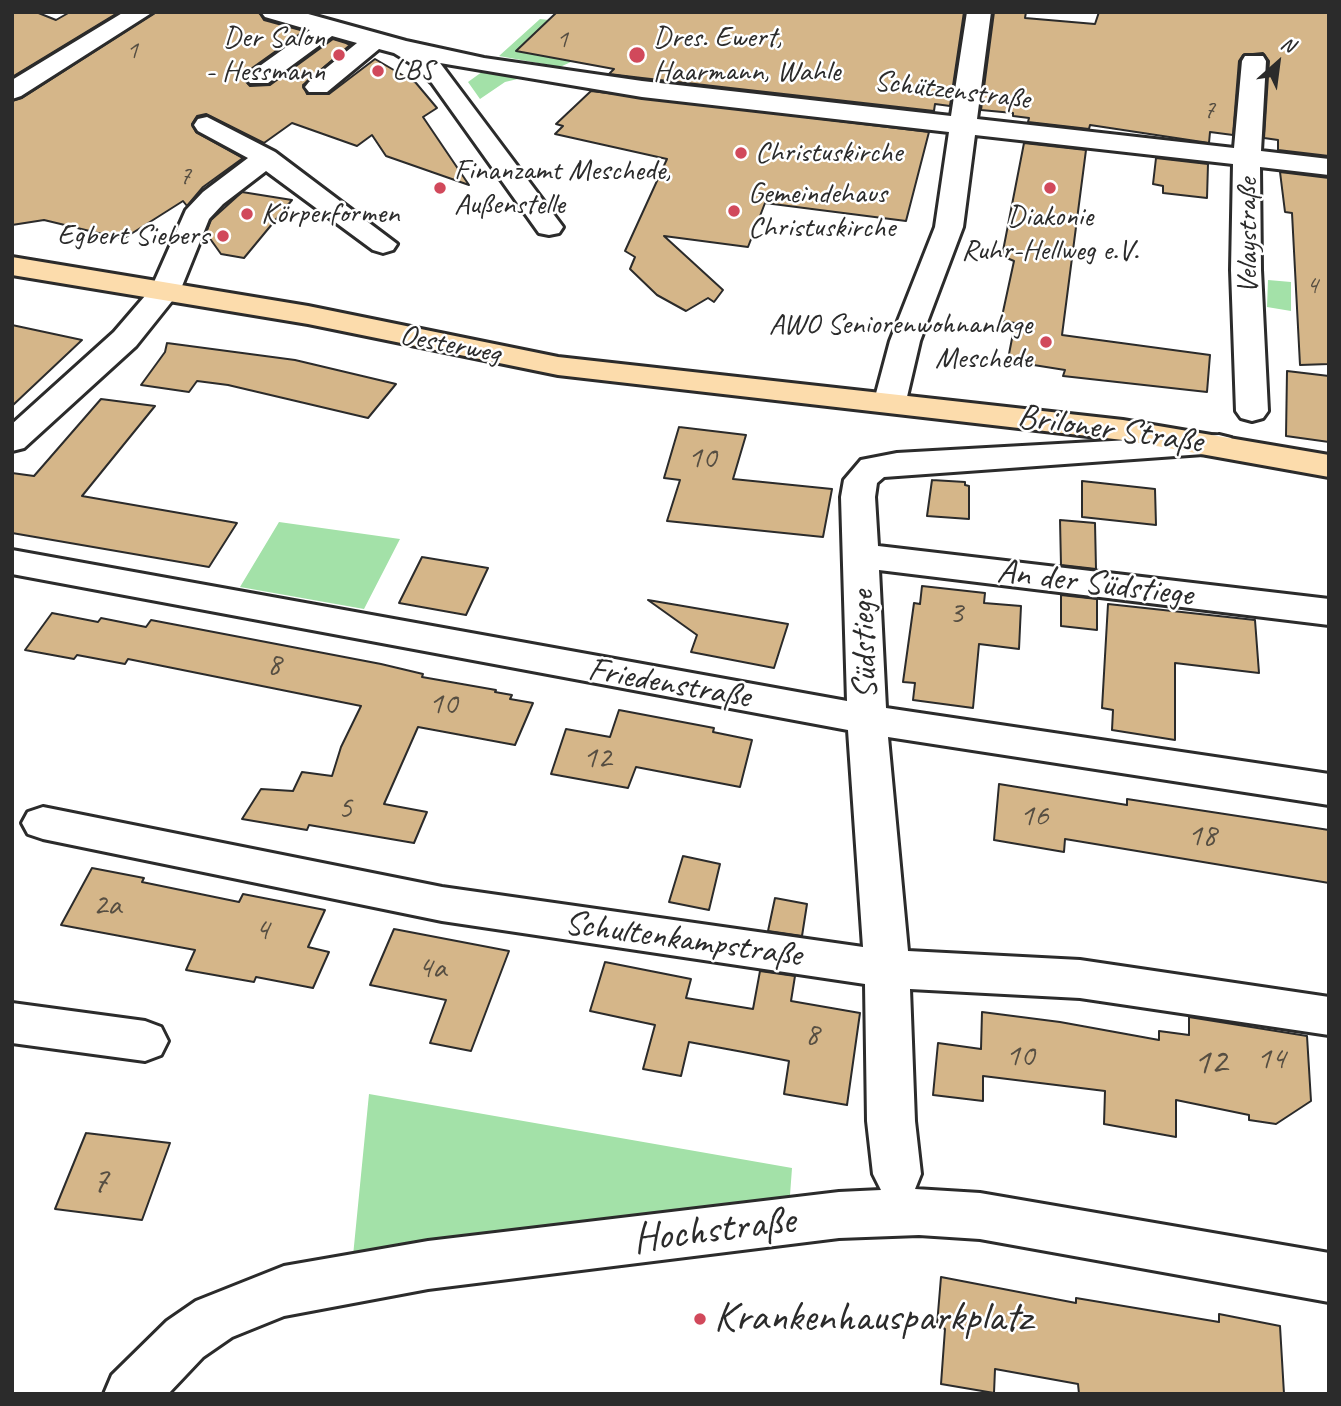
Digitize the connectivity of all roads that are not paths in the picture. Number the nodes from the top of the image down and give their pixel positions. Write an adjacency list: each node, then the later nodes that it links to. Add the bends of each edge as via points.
1 (141, 12): 10 (street)
2 (274, 12): 4 (street, Schützenstraße)
3 (979, 12): 12 (street)
4 (329, 27): 5 (street, Schützenstraße); 8 (street)
5 (375, 40): 6 (street, Schützenstraße); 9 (street)
6 (403, 48): 12 (street, Schützenstraße, via 642,89); 16 (street, via 441,78)
7 (1254, 61): 13 (street, Velaystraße)
8 (260, 78)
9 (318, 87)
10 (12, 91)
11 (207, 125): 14 (street)
12 (963, 126): 13 (street, Schützenstraße); 20 (street, via 949,227 905,341)
13 (1247, 158): 15 (street, Schützenstraße); 21 (street, Velaystraße)
14 (265, 159): 17 (street); 19 (street, via 196,216)
15 (1329, 167)
16 (549, 227)
17 (383, 244)
18 (12, 266): 19 (main road, Oesterweg)
19 (165, 291): 20 (main road, Oesterweg, via 558,366); 22 (street, via 104,360)
20 (890, 401): 23 (main road, Briloner Straße)
21 (1252, 411)
22 (12, 441)
23 (1219, 445): 24 (main road, Briloner Straße); 25 (street, Südstiege, via 873,468 859,486)
24 (1329, 466)
25 (862, 556): 27 (street, An der Südstiege); 28 (street, Südstiege)
26 (12, 562): 28 (street, Friedenstraße)
27 (1329, 612)
28 (867, 719): 29 (street, Friedenstraße); 31 (street, Südstiege)
29 (1329, 790)
30 (43, 823): 31 (street, Schultenkampstraße, via 442,904)
31 (887, 969): 32 (street, Schultenkampstraße, via 1080,979); 35 (street, Südstiege)
32 (1329, 1016)
33 (12, 1023): 34 (street)
34 (145, 1041)
35 (897, 1174)
36 (1329, 1278): 37 (street, Hochstraße, via 980,1216 919,1212 839,1215 428,1265 284,1290 204,1326 155,1366)
37 (131, 1394)

